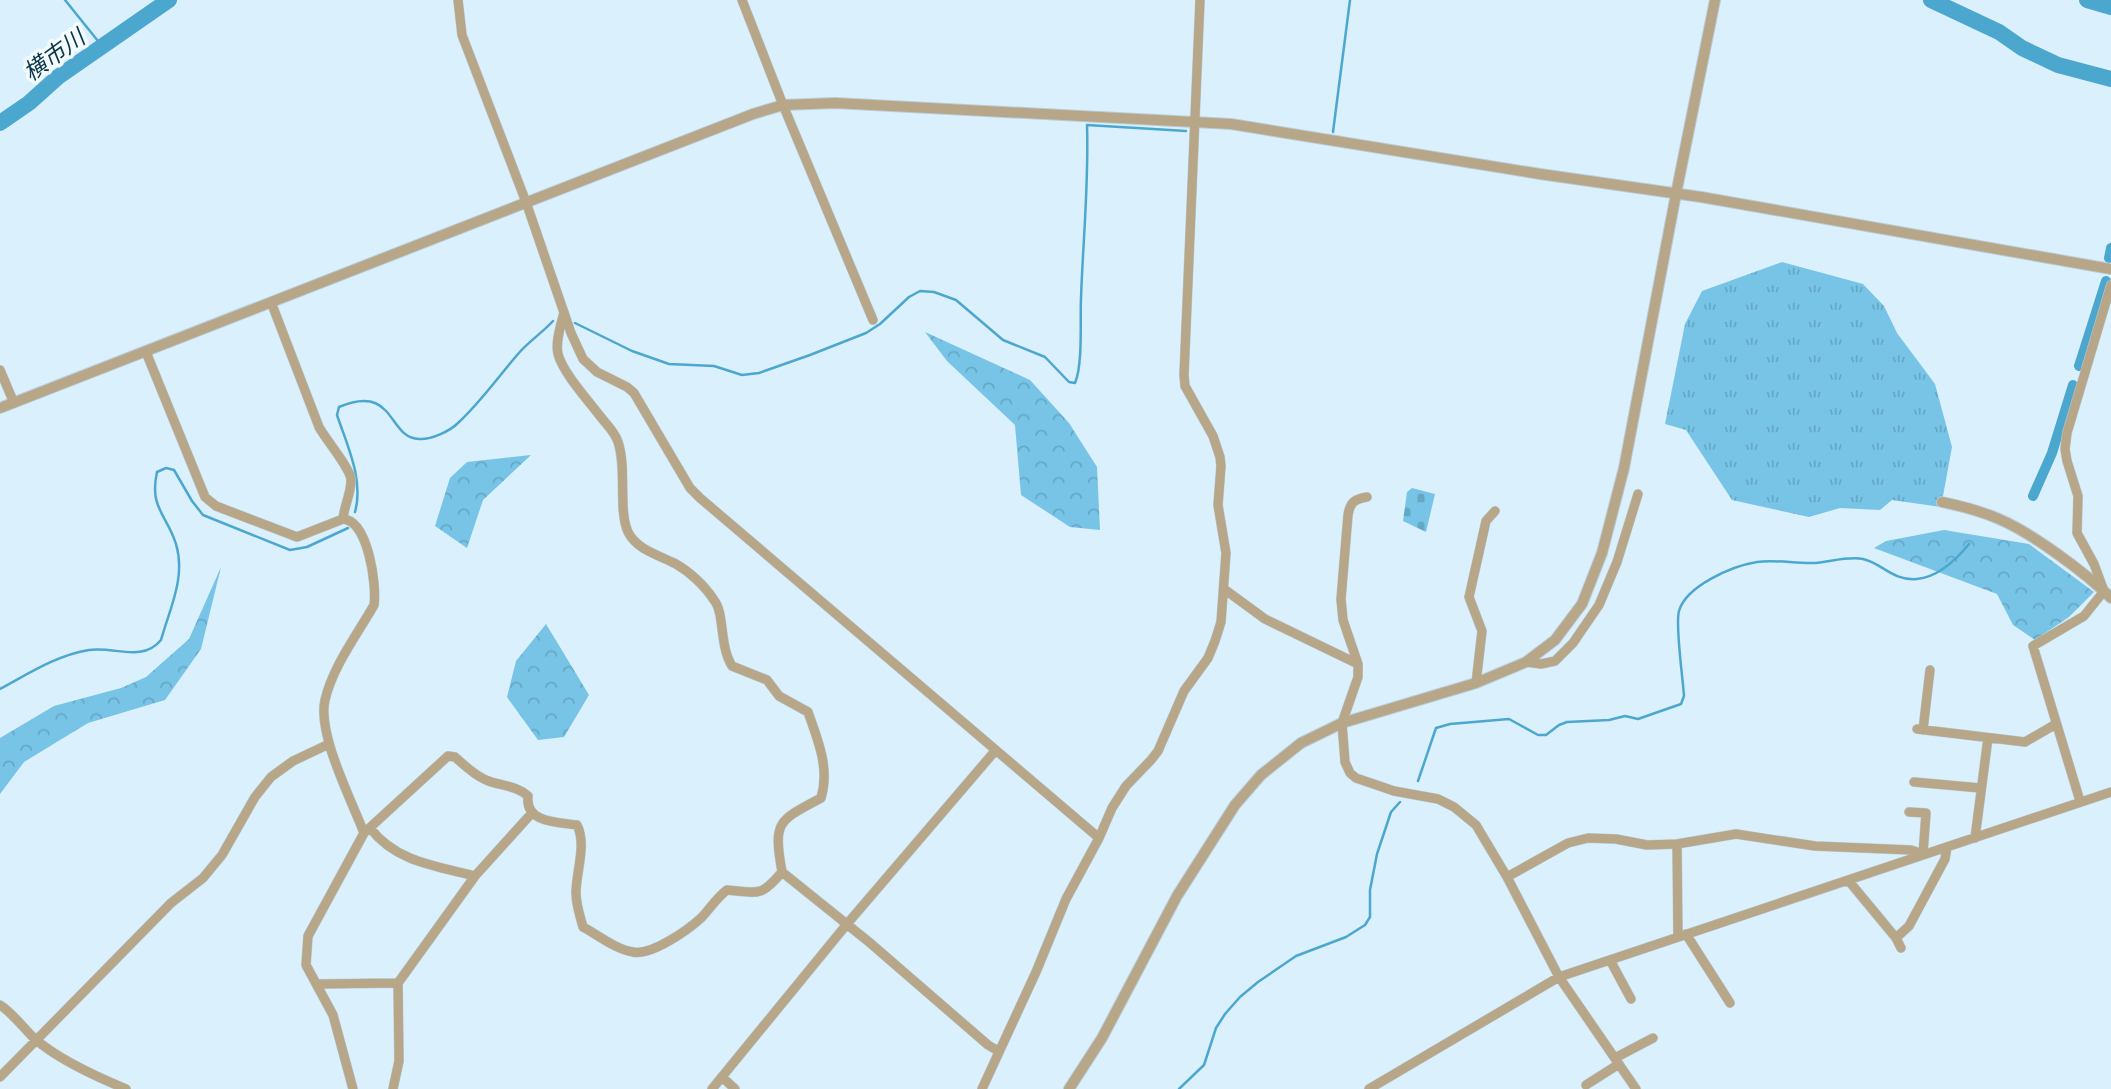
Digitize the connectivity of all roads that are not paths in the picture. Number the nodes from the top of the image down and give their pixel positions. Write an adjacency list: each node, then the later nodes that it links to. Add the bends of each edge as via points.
1 (458, 0): 8 (street, via 462,35)
2 (742, 0): 5 (street)
3 (1200, 0): 6 (street)
4 (1716, 0): 7 (street)
5 (783, 105): 6 (street, via 835,103); 8 (street); 13 (street)
6 (1195, 122): 7 (street); 23 (street, via 1184,375 1185,386 1220,457)
7 (1676, 194): 9 (street); 25 (street, via 1624,468 1602,553 1570,622)
8 (527, 202): 11 (street); 12 (street)
9 (2111, 268)
10 (2111, 285): 24 (street, via 2065,449 2078,496 2077,533)
11 (271, 302): 14 (street); 22 (street, via 319,427 350,472)
12 (564, 311): 33 (street, via 583,359 634,393 690,488); 46 (street, via 558,355 618,441 628,532 641,547 678,565 713,598 732,666 766,680 779,696 808,712 826,783 821,798 781,824 777,841)
13 (873, 320)
14 (146, 352): 16 (street); 22 (street, via 205,497 216,506 297,537)
15 (0, 370): 16 (street)
16 (14, 403): 17 (street)
17 (0, 408)
18 (1638, 494): 25 (street, via 1599,605 1555,661)
19 (1367, 497): 26 (street, via 1350,505 1342,577 1343,620)
20 (1941, 502): 24 (street, via 2001,520)
21 (1495, 510): 28 (street, via 1486,521 1469,597 1482,631)
22 (343, 519): 32 (street, via 356,524 362,534 376,594 325,699)
23 (1224, 589): 26 (street, via 1265,619); 41 (street, via 1221,622 1208,658 1184,691 1158,751 1119,794)
24 (2107, 595): 30 (street, via 2084,616 2033,646)
25 (1526, 662): 28 (street)
26 (1358, 664): 29 (street)
27 (1930, 670): 31 (street, via 1920,730)
28 (1476, 683): 29 (street)
29 (1342, 723): 48 (street, via 1350,773 1394,792 1438,799 1454,807 1476,825); 74 (street, via 1301,743 1274,763 1235,805 1177,896 1102,1038)
30 (2056, 724): 31 (street, via 2025,742); 37 (street)
31 (1988, 738): 35 (street)
32 (329, 744): 40 (street); 62 (street, via 271,777 203,878 171,903)
33 (995, 751): 41 (street); 50 (street)
34 (1914, 782): 35 (street)
35 (1980, 788): 42 (street)
36 (2111, 792): 37 (street)
37 (2080, 801): 42 (street)
38 (1909, 812): 45 (street, via 1926,813)
39 (531, 814): 40 (street, via 525,793 484,779 452,755); 46 (street, via 577,825 581,834 576,893 583,927 632,952 652,949 682,933 727,890 758,893 768,889); 47 (street)
40 (367, 831): 47 (street, via 411,860); 57 (street, via 308,936 306,965)
41 (1099, 838): 63 (street, via 1066,899)
42 (1975, 838): 44 (street)
43 (1677, 844): 45 (street, via 1736,834); 48 (street, via 1588,838 1568,843); 51 (street)
44 (1947, 846): 45 (street); 52 (street, via 1945,859 1909,926)
45 (1923, 854): 49 (street)
46 (782, 872): 50 (street)
47 (475, 876): 56 (street)
48 (1507, 877): 55 (street)
49 (1848, 880): 51 (street); 52 (street)
50 (847, 924): 63 (street); 66 (street)
51 (1682, 936): 54 (street); 59 (street)
52 (1896, 938): 53 (street)
53 (1901, 948)
54 (1610, 960): 55 (street); 58 (street)
55 (1559, 977): 64 (street); 75 (street)
56 (398, 983): 57 (street); 70 (street, via 398,1061)
57 (317, 984): 69 (street, via 333,1015)
58 (1631, 999)
59 (1730, 1003)
60 (0, 1005): 62 (street)
61 (1653, 1038): 64 (street)
62 (36, 1040): 65 (street); 68 (street)
63 (998, 1051): 73 (street)
64 (1617, 1061): 67 (street); 76 (street)
65 (0, 1077)
66 (722, 1077): 71 (street); 72 (street)
67 (1586, 1085)
68 (126, 1089)
69 (353, 1089)
70 (393, 1089)
71 (712, 1089)
72 (735, 1089)
73 (982, 1089)
74 (1069, 1089)
75 (1369, 1089)
76 (1636, 1089)

